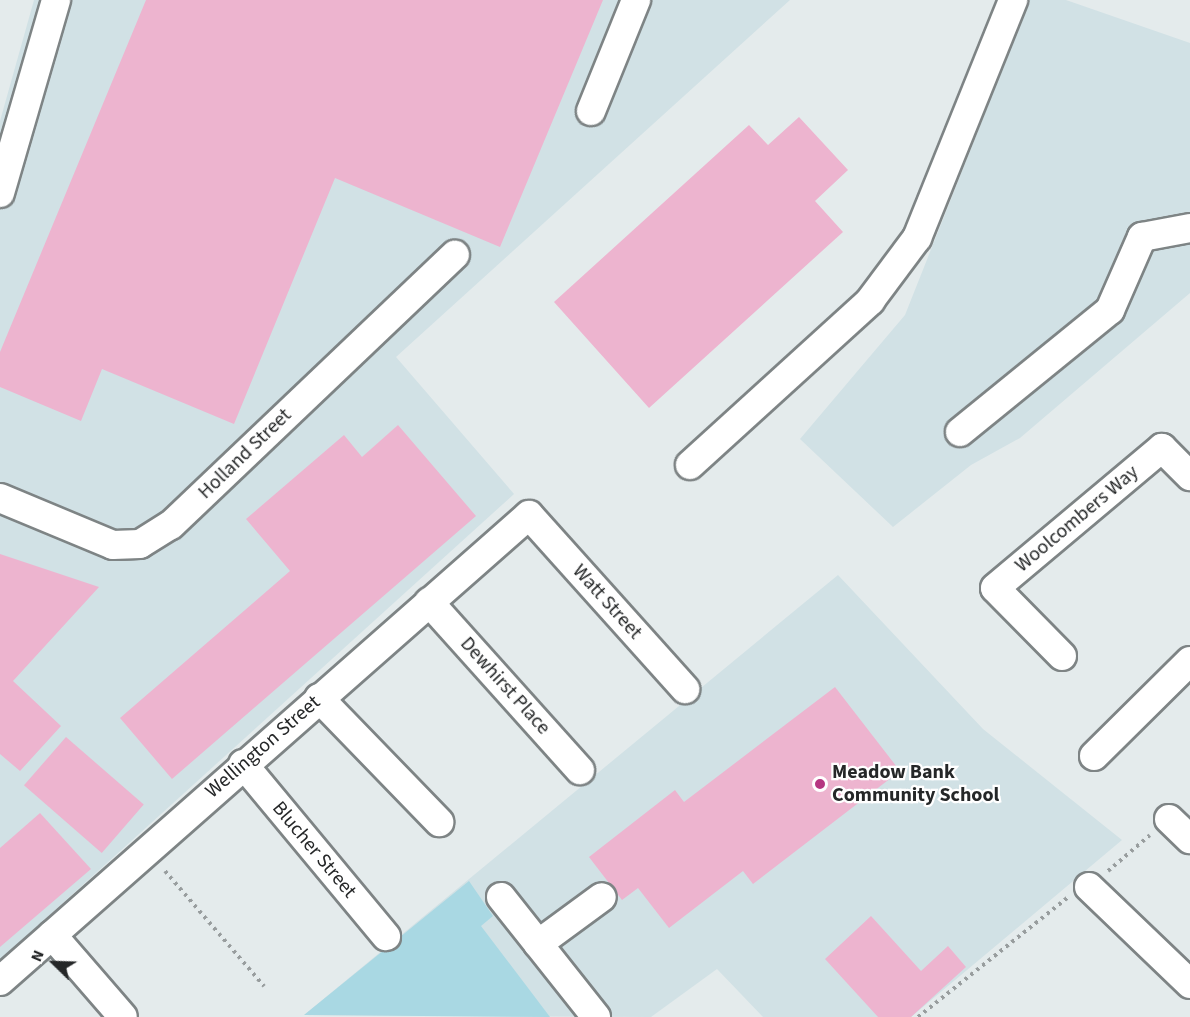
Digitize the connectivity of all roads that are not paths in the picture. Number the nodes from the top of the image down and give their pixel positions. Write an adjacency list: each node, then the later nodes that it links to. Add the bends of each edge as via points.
1 (56, 0): 5 (street)
2 (636, 0): 4 (street)
3 (1013, 0): 9 (street, via 917,238 870,301)
4 (591, 111)
5 (0, 194)
6 (1190, 228): 8 (street, via 1142,237 1110,310)
7 (454, 255): 11 (street, Holland Street, via 171,525 140,544 113,545)
8 (960, 432)
9 (690, 465)
10 (1190, 476): 14 (street, Woolcombers Way, via 1162,448 995,588)
11 (0, 498)
12 (528, 515): 13 (street, Wellington Street); 16 (street, Watt Street)
13 (429, 602): 17 (street, Wellington Street); 20 (street, Dewhirst Place)
14 (1062, 656)
15 (1190, 662): 18 (street)
16 (685, 689)
17 (319, 698): 19 (street, Wellington Street); 22 (street)
18 (1094, 756)
19 (243, 764): 27 (street, Wellington Street); 28 (street, Blucher Street)
20 (580, 770)
21 (1169, 819): 23 (street)
22 (439, 822)
23 (1190, 839)
24 (1089, 887): 31 (street)
25 (501, 897): 29 (street)
26 (602, 897): 29 (street)
27 (52, 935): 30 (street, Wellington Street); 33 (street)
28 (386, 936)
29 (538, 944): 32 (street)
30 (0, 981)
31 (1190, 984)
32 (597, 1009)
33 (123, 1017)

